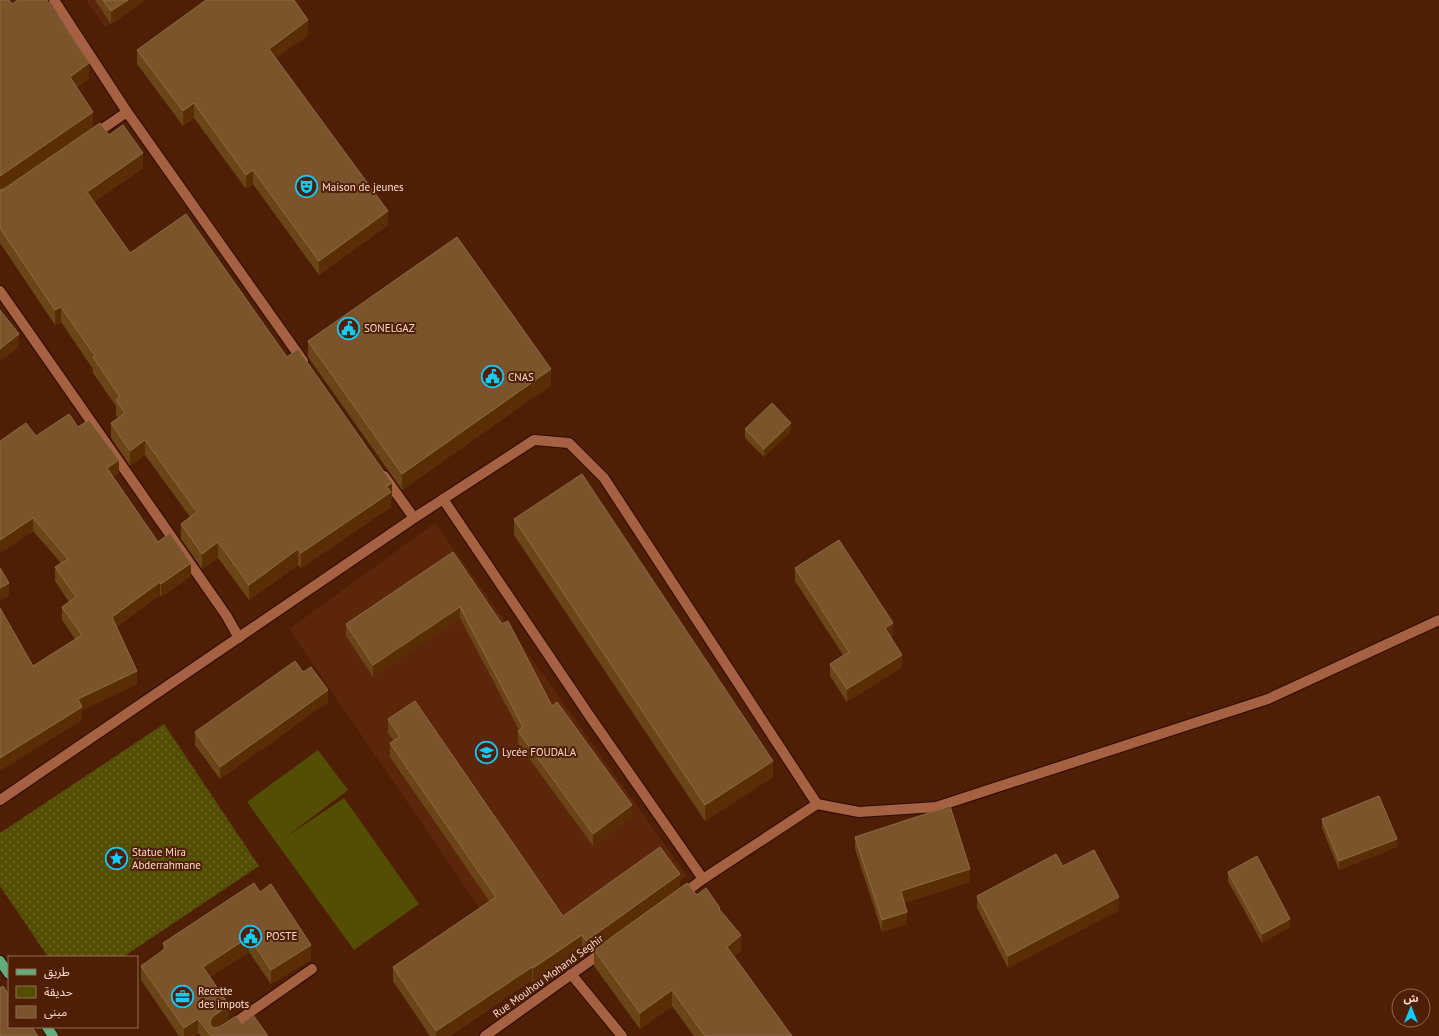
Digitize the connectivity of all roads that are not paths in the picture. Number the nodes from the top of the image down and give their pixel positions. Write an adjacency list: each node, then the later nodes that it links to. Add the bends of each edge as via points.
1 (54, 0): 2 (street)
2 (127, 112): 3 (street); 5 (street)
3 (83, 142)
4 (0, 291): 10 (street, via 226,615)
5 (309, 370)
6 (377, 467): 8 (street)
7 (443, 499): 8 (street); 12 (street, via 534,440 569,443 604,478); 13 (street)
8 (414, 518): 10 (street)
9 (1439, 620): 12 (street, via 1268,699 936,807 859,812)
10 (239, 638): 11 (street)
11 (0, 800)
12 (817, 804): 13 (street)
13 (703, 879): 14 (street)
14 (672, 902)
15 (609, 947): 19 (street, Rue Mouhou Mohand Seghir)
16 (0, 961): 18 (main road)
17 (312, 969): 20 (street)
18 (8, 973)
19 (571, 974): 21 (street, Rue Mouhou Mohand Seghir); 22 (street)
20 (216, 1036)
21 (485, 1036)
22 (622, 1036)

